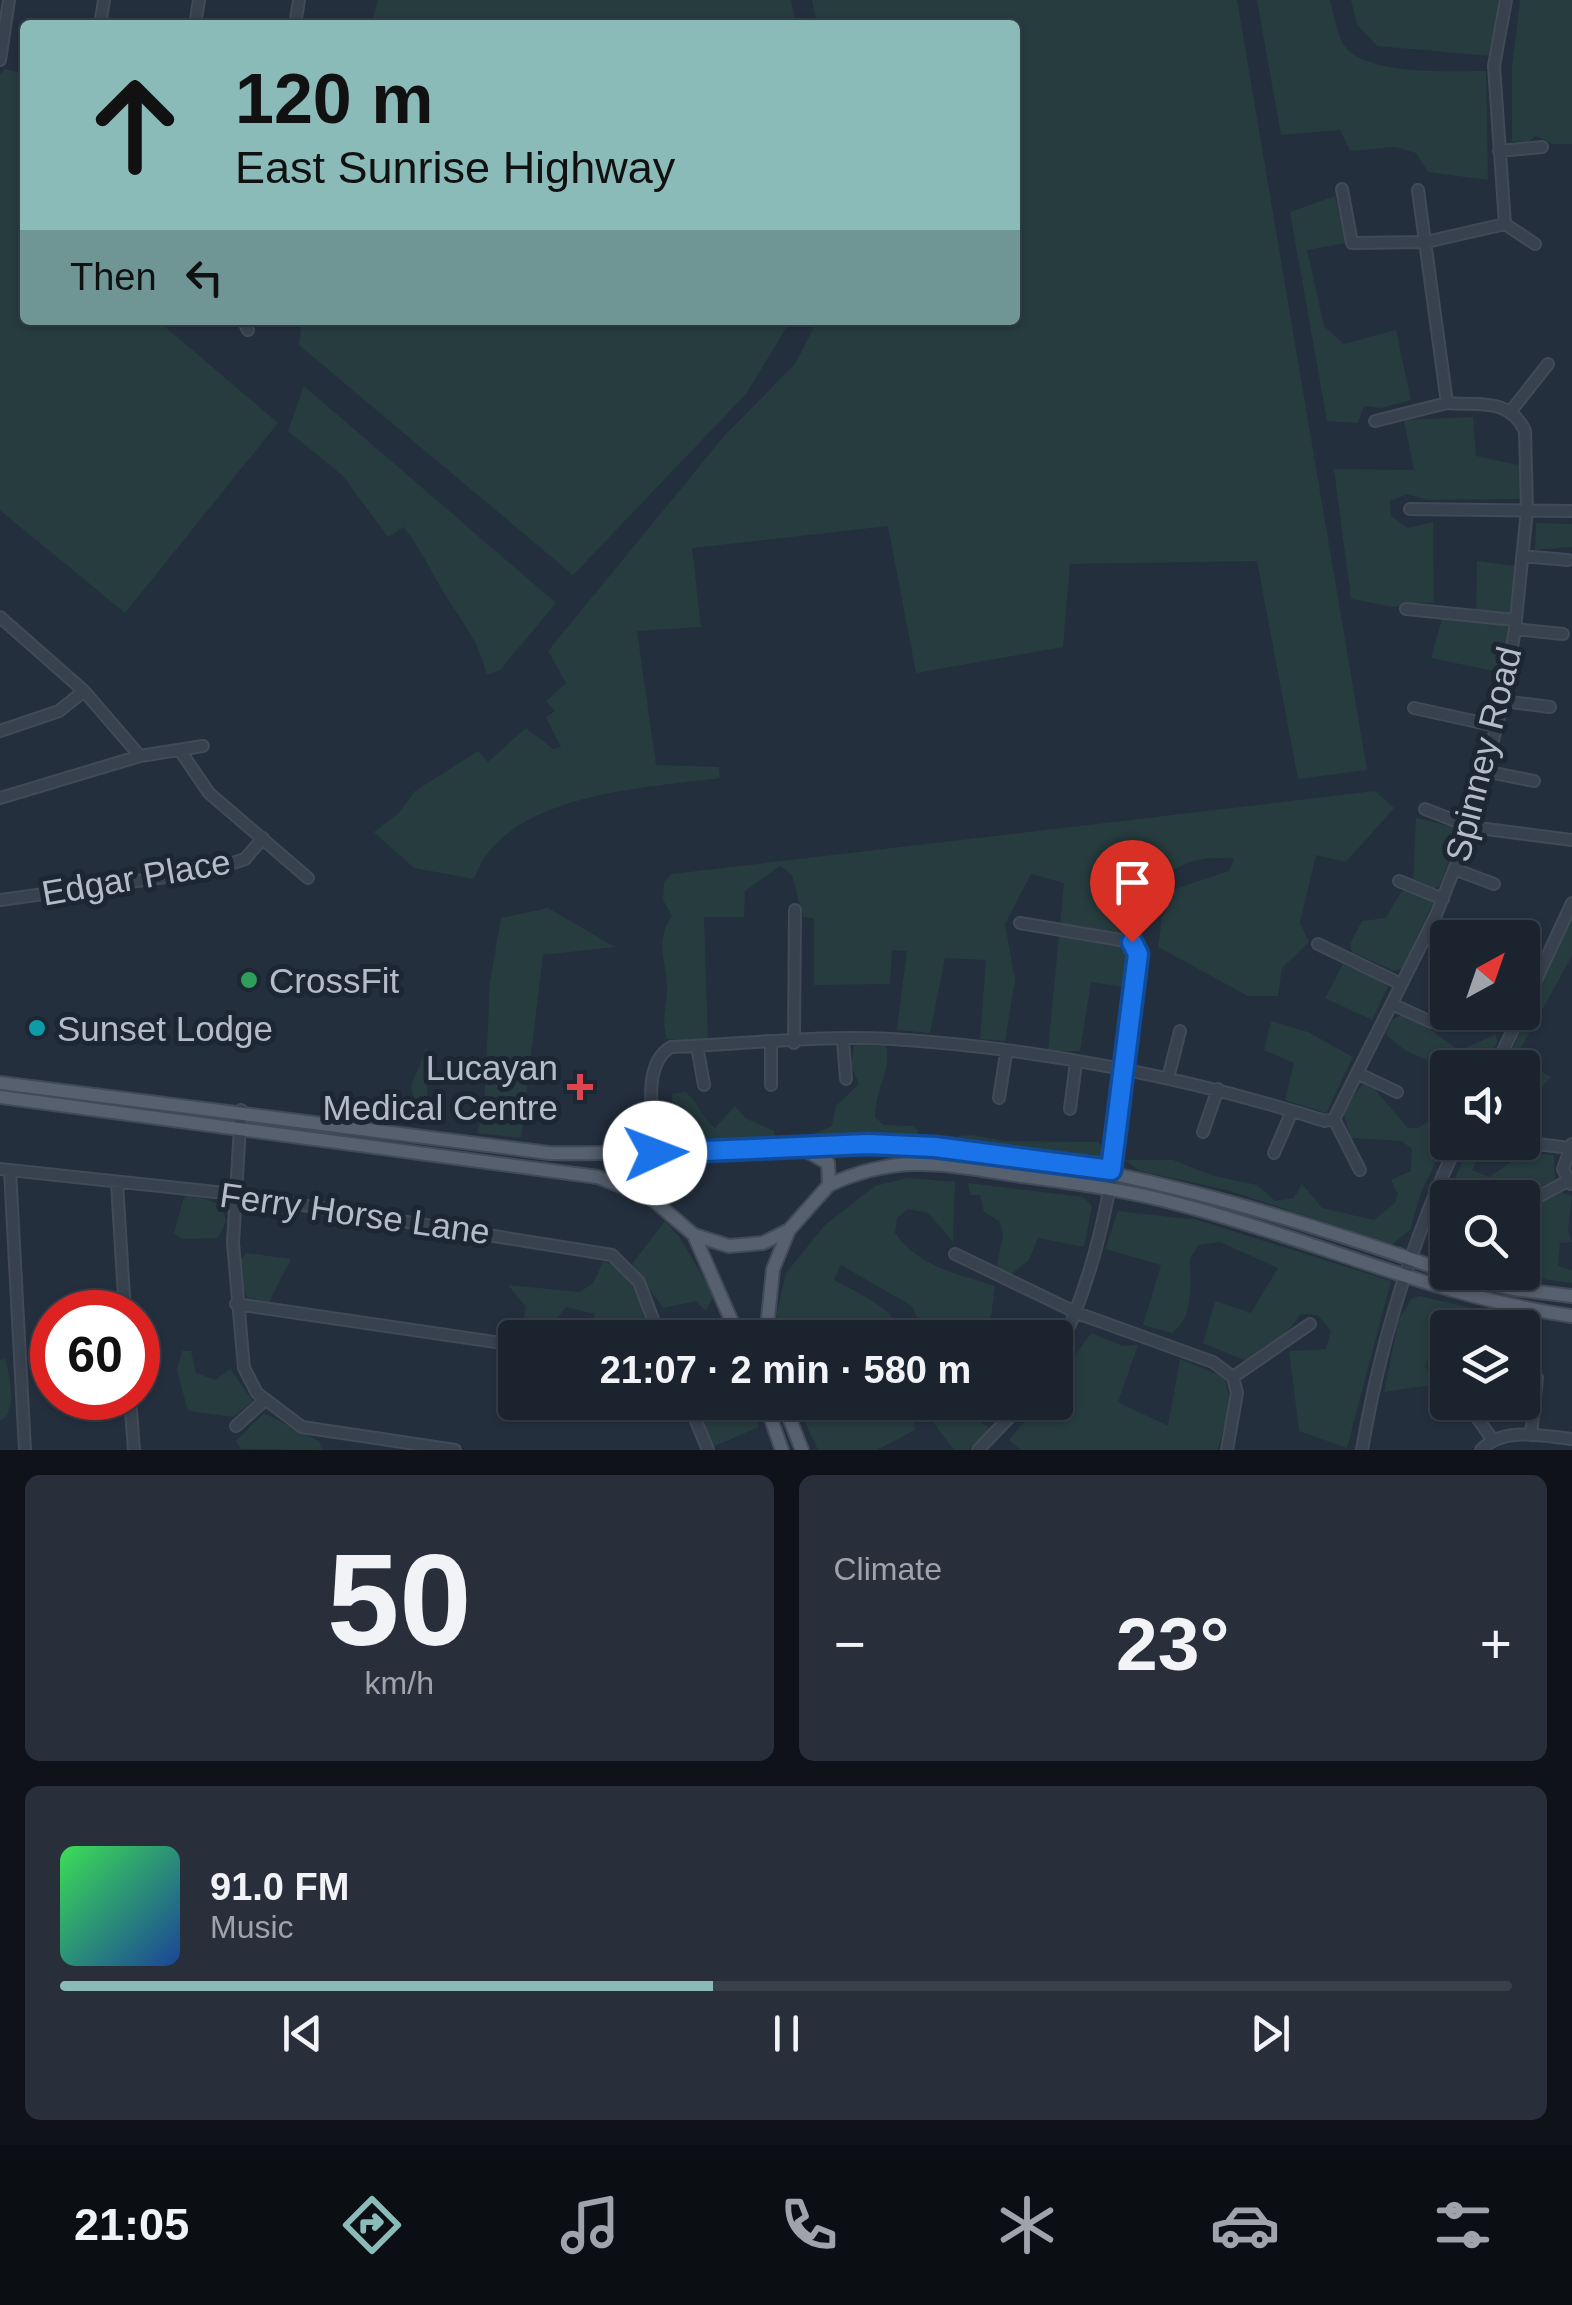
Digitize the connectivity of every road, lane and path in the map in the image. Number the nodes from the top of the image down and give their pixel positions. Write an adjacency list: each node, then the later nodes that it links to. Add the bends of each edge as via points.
1 (10, 0): 3 (street)
2 (1506, 0): 5 (street, via 1494,66)
3 (0, 60)
4 (1542, 147): 5 (street)
5 (1499, 152): 8 (street)
6 (1342, 190): 9 (street, via 1352,243)
7 (1418, 190): 9 (street)
8 (1505, 224): 9 (street); 10 (street)
9 (1426, 242): 12 (street)
10 (1534, 244)
11 (1548, 364): 13 (street)
12 (1447, 403): 13 (street, via 1498,404); 14 (street)
13 (1512, 411): 16 (street, Spinney Road, via 1525,431)
14 (1375, 421)
15 (1410, 509): 16 (street)
16 (1528, 510): 17 (street); 18 (street, Spinney Road)
17 (1572, 511)
18 (1522, 556): 19 (street); 22 (street, Spinney Road)
19 (1568, 560)
20 (1406, 609): 22 (street)
21 (0, 617): 24 (street)
22 (1515, 624): 23 (street); 25 (street, Spinney Road)
23 (1564, 634)
24 (84, 690): 29 (street, via 59,711); 32 (street)
25 (1503, 702): 26 (street); 28 (street, Spinney Road)
26 (1550, 707)
27 (1414, 708): 28 (street)
28 (1496, 726): 33 (street, Spinney Road)
29 (0, 732)
30 (202, 746): 31 (street)
31 (181, 752): 32 (street); 38 (street, via 209,792)
32 (140, 756): 35 (street)
33 (1484, 771): 34 (street); 37 (street, Spinney Road)
34 (1534, 780)
35 (0, 798)
36 (1425, 809): 37 (street)
37 (1471, 827): 39 (street); 40 (street, Spinney Road)
38 (263, 838): 41 (street); 45 (street, Edgar Place, via 245,859 209,871)
39 (1572, 840)
40 (1454, 869): 43 (street); 44 (street, Spinney Road)
41 (308, 878)
42 (1400, 880): 44 (street)
43 (1494, 884)
44 (1442, 898): 49 (street, Spinney Road)
45 (0, 900)
46 (1572, 904): 60 (street)
47 (794, 910): 57 (street)
48 (1020, 923): 63 (street, via 1132,942 1138,954)
49 (1425, 937): 50 (street); 52 (street, Spinney Road)
50 (1430, 939)
51 (1318, 944): 52 (street)
52 (1402, 984): 53 (street, Spinney Road)
53 (1392, 1004): 54 (street); 64 (street, Spinney Road)
54 (1430, 1022)
55 (1180, 1031): 66 (street)
56 (843, 1041): 57 (street); 61 (street, via 890,1039); 65 (street)
57 (794, 1042): 58 (street)
58 (771, 1044): 59 (street); 69 (street)
59 (698, 1046): 68 (street); 84 (street, via 671,1047 656,1059)
60 (1503, 1050)
61 (1006, 1054): 62 (street); 73 (street)
62 (1076, 1063): 63 (street); 74 (street)
63 (1125, 1068): 66 (street); 88 (street)
64 (1357, 1073): 71 (street); 77 (street, Spinney Road)
65 (846, 1078)
66 (1168, 1078): 70 (street)
67 (0, 1083): 75 (main road)
68 (704, 1085)
69 (772, 1085)
70 (1218, 1089): 76 (street); 79 (street)
71 (1397, 1092)
72 (0, 1097): 78 (main road)
73 (1000, 1098)
74 (1070, 1108)
75 (241, 1110): 78 (street); 84 (main road, via 549,1153)
76 (1292, 1110): 77 (street); 85 (street)
77 (1334, 1118): 89 (street)
78 (239, 1128): 94 (street); 96 (main road, via 598,1177)
79 (1203, 1132)
80 (1540, 1143): 81 (street)
81 (1571, 1145): 90 (street, via 1564,1169)
82 (798, 1148): 83 (main road); 88 (main road, via 935,1147); 92 (main road, via 828,1163)
83 (672, 1152): 84 (main road); 96 (main road, via 648,1177)
84 (655, 1153)
85 (1274, 1153)
86 (1450, 1160): 100 (street)
87 (5, 1169): 91 (street, Ferry Horse Lane); 129 (street)
88 (1111, 1170): 93 (street); 100 (main road)
89 (1360, 1170)
90 (1570, 1183): 95 (street)
91 (117, 1184): 94 (street, Ferry Horse Lane); 103 (street)
92 (829, 1185): 93 (main road, via 887,1164 932,1163); 97 (main road)
93 (1107, 1188): 102 (main road, via 1180,1204); 107 (street)
94 (234, 1194): 106 (street); 109 (street, Ferry Horse Lane, via 612,1255 638,1282)
95 (1540, 1197)
96 (651, 1198): 98 (main road)
97 (789, 1230): 98 (main road, via 747,1246); 111 (main road, via 773,1270)
98 (694, 1235): 110 (main road)
99 (955, 1254): 107 (street)
100 (1410, 1259): 101 (main road); 102 (street)
101 (1430, 1266)
102 (1405, 1276): 108 (main road, via 1514,1308); 137 (street)
103 (124, 1290)
104 (1522, 1290): 105 (main road)
105 (1572, 1296)
106 (236, 1304): 114 (street); 116 (street, via 244,1368)
107 (1077, 1314): 112 (street); 115 (street, via 1192,1353)
108 (1572, 1316)
109 (653, 1320)
110 (731, 1320)
111 (768, 1320)
112 (1073, 1322)
113 (1310, 1324): 115 (street)
114 (498, 1343)
115 (1234, 1378): 136 (street)
116 (265, 1400): 124 (street); 128 (street, via 302,1427)
117 (132, 1420): 130 (street)
118 (696, 1420): 132 (street)
119 (771, 1420): 133 (main road)
120 (790, 1420): 134 (main road)
121 (1007, 1420): 135 (street)
122 (1479, 1420): 126 (street)
123 (1533, 1420): 125 (street)
124 (236, 1426)
125 (1531, 1435): 126 (street); 127 (street)
126 (1492, 1439): 138 (street)
127 (1572, 1439)
128 (375, 1444): 131 (street)
129 (25, 1450)
130 (134, 1450)
131 (455, 1450)
132 (708, 1450)
133 (782, 1450)
134 (802, 1450)
135 (978, 1450)
136 (1227, 1450)
137 (1362, 1450)
138 (1481, 1450)

